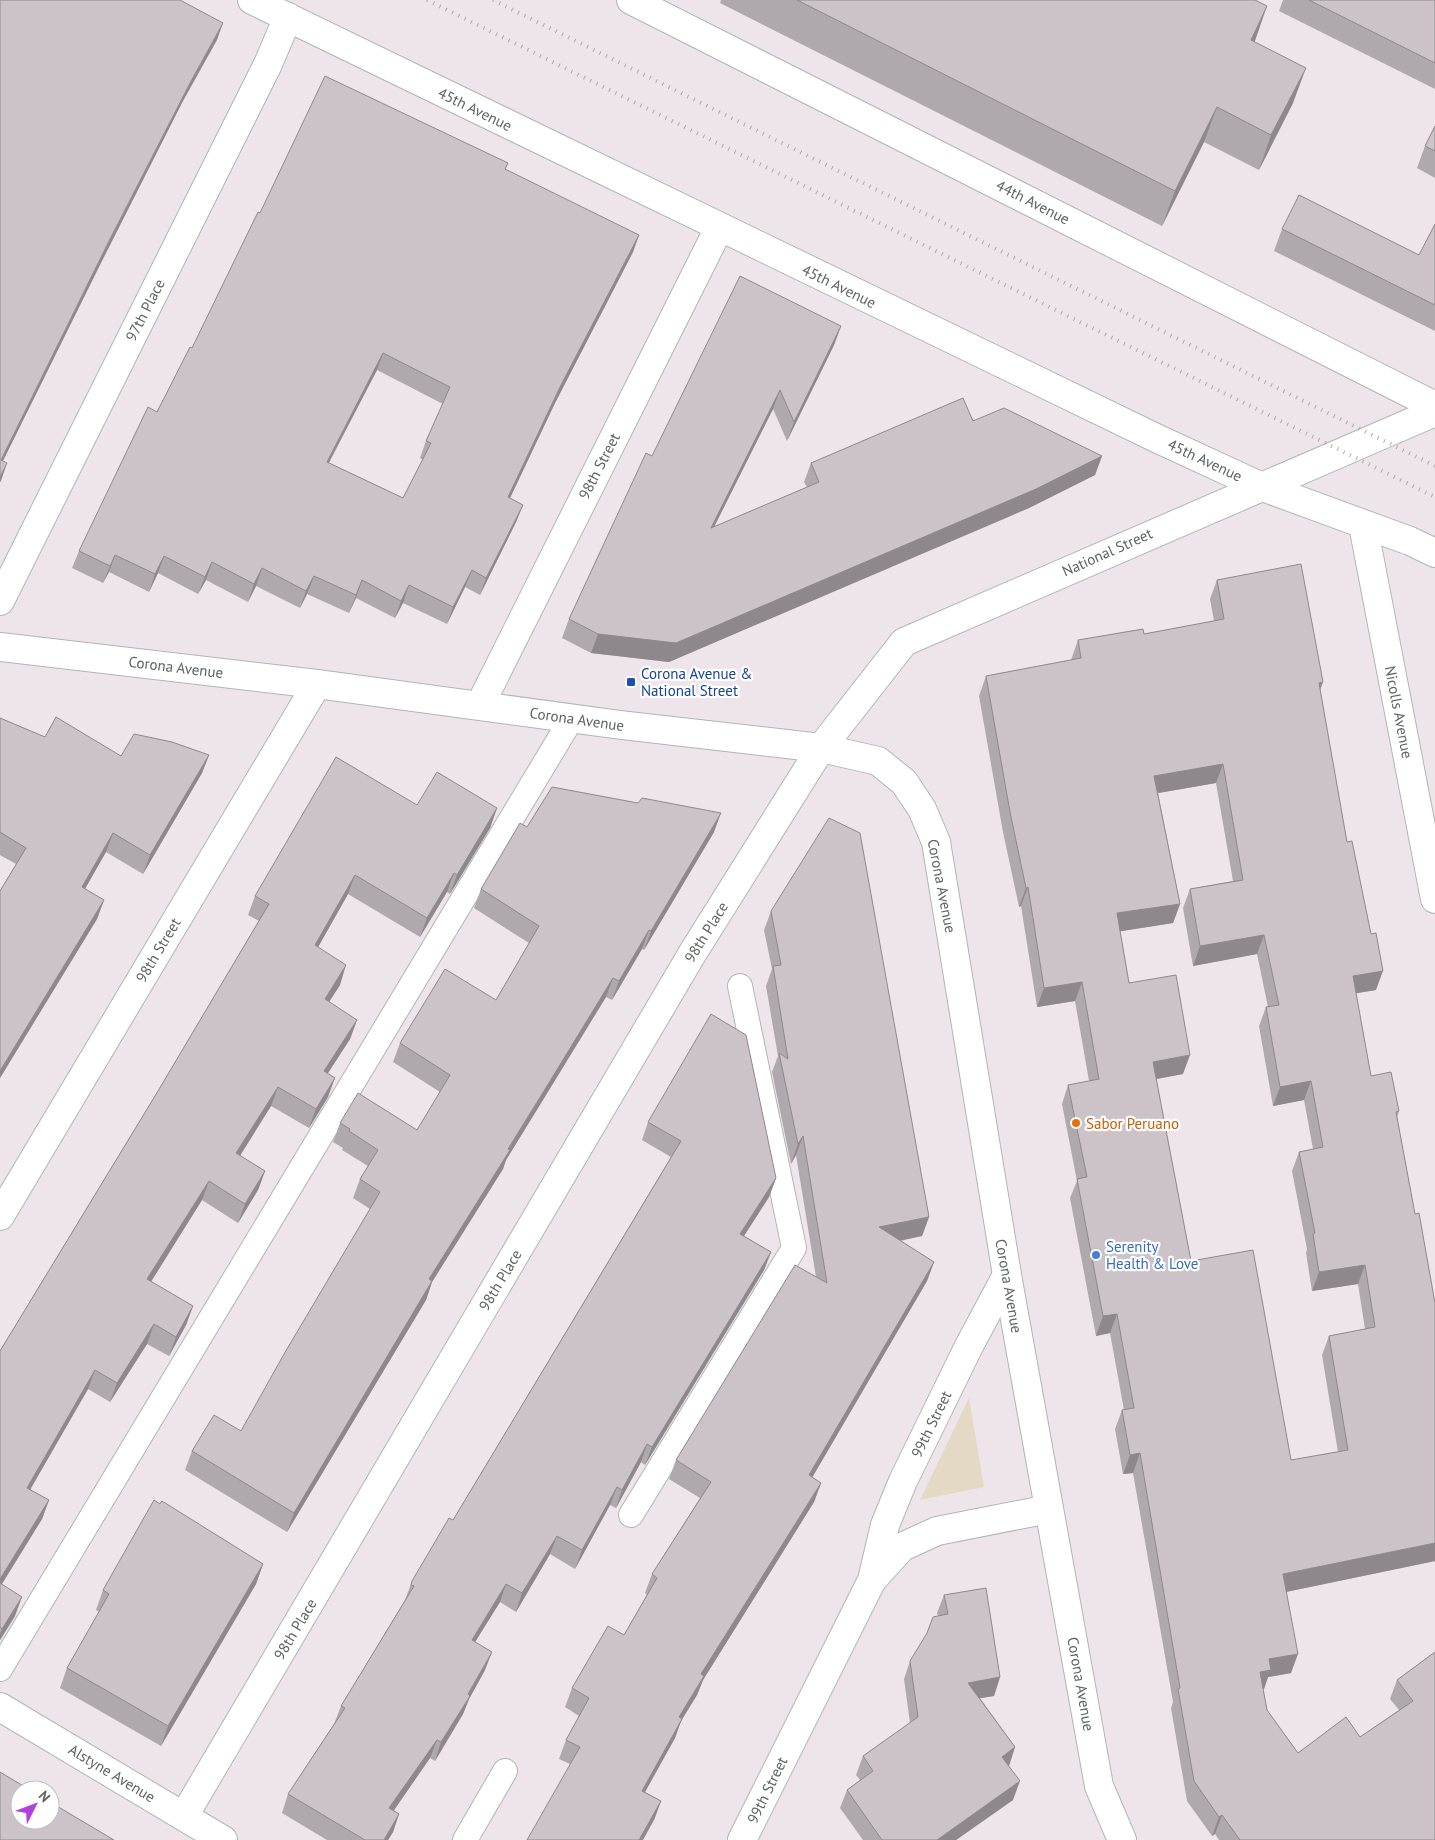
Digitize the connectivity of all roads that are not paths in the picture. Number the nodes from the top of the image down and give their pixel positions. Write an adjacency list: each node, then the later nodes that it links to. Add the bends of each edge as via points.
1 (252, 0): 3 (street, 45th Avenue)
2 (631, 0): 5 (street, 44th Avenue)
3 (288, 17): 4 (street, 45th Avenue); 10 (street, 97th Place, via 268,64)
4 (718, 228): 7 (street, 45th Avenue); 13 (street, 98th Street)
5 (1435, 406)
6 (1435, 412): 7 (street, National Street)
7 (1260, 486): 8 (street, 45th Avenue); 15 (street, National Street, via 904,642)
8 (1363, 525): 9 (street, 45th Avenue, via 1410,540); 16 (street, Nicolls Avenue)
9 (1435, 553)
10 (0, 602)
11 (0, 646): 12 (street, Corona Avenue)
12 (317, 684): 13 (street, Corona Avenue); 18 (street, 98th Street)
13 (480, 705): 14 (street, Corona Avenue)
14 (572, 718): 15 (street, Corona Avenue); 23 (lane)
15 (821, 748): 19 (street, Corona Avenue, via 878,761 904,782 922,809 936,842); 26 (street, 98th Place, via 687,963)
16 (1435, 899)
17 (740, 986): 21 (lane, via 794,1248)
18 (0, 1216)
19 (1007, 1275): 20 (street, Corona Avenue); 22 (street, 99th Street, via 903,1481 885,1525)
20 (1049, 1509): 22 (street, 99th Street, via 937,1531 902,1546); 30 (street, Corona Avenue, via 1099,1786)
21 (631, 1516)
22 (872, 1580): 29 (street, 99th Street)
23 (0, 1669)
24 (0, 1707): 26 (street, Alstyne Avenue)
25 (505, 1771): 28 (lane)
26 (184, 1816): 27 (street, Alstyne Avenue)
27 (223, 1840)
28 (465, 1840)
29 (742, 1840)
30 (1122, 1840)

